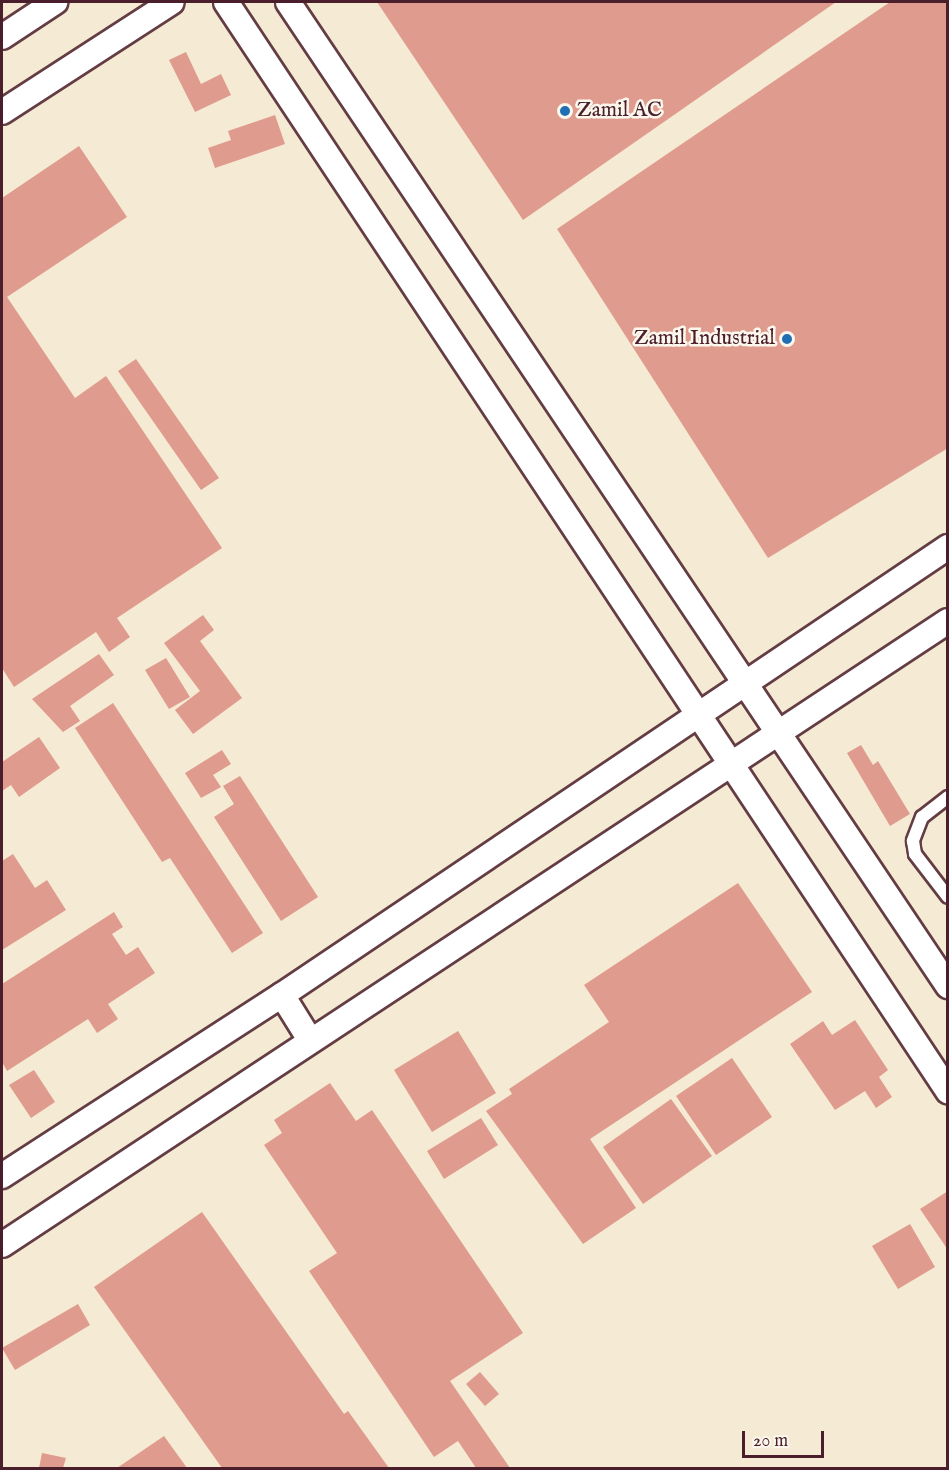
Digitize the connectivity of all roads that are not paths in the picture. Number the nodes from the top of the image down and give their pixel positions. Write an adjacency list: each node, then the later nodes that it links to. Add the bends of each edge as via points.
1 (55, 2): 5 (street)
2 (172, 2): 6 (street)
3 (226, 2): 10 (street)
4 (288, 2): 9 (street)
5 (2, 37)
6 (2, 112)
7 (948, 547): 9 (street)
8 (948, 621): 11 (street)
9 (746, 682): 10 (street); 11 (street)
10 (699, 715): 12 (street); 16 (street)
11 (780, 733): 12 (street); 15 (street)
12 (730, 763): 17 (street); 18 (street)
13 (948, 797): 14 (lane, via 922,817 913,841 915,854)
14 (948, 897)
15 (948, 986)
16 (282, 995): 17 (street); 19 (street)
17 (310, 1040): 20 (street)
18 (948, 1091)
19 (2, 1176)
20 (2, 1245)

